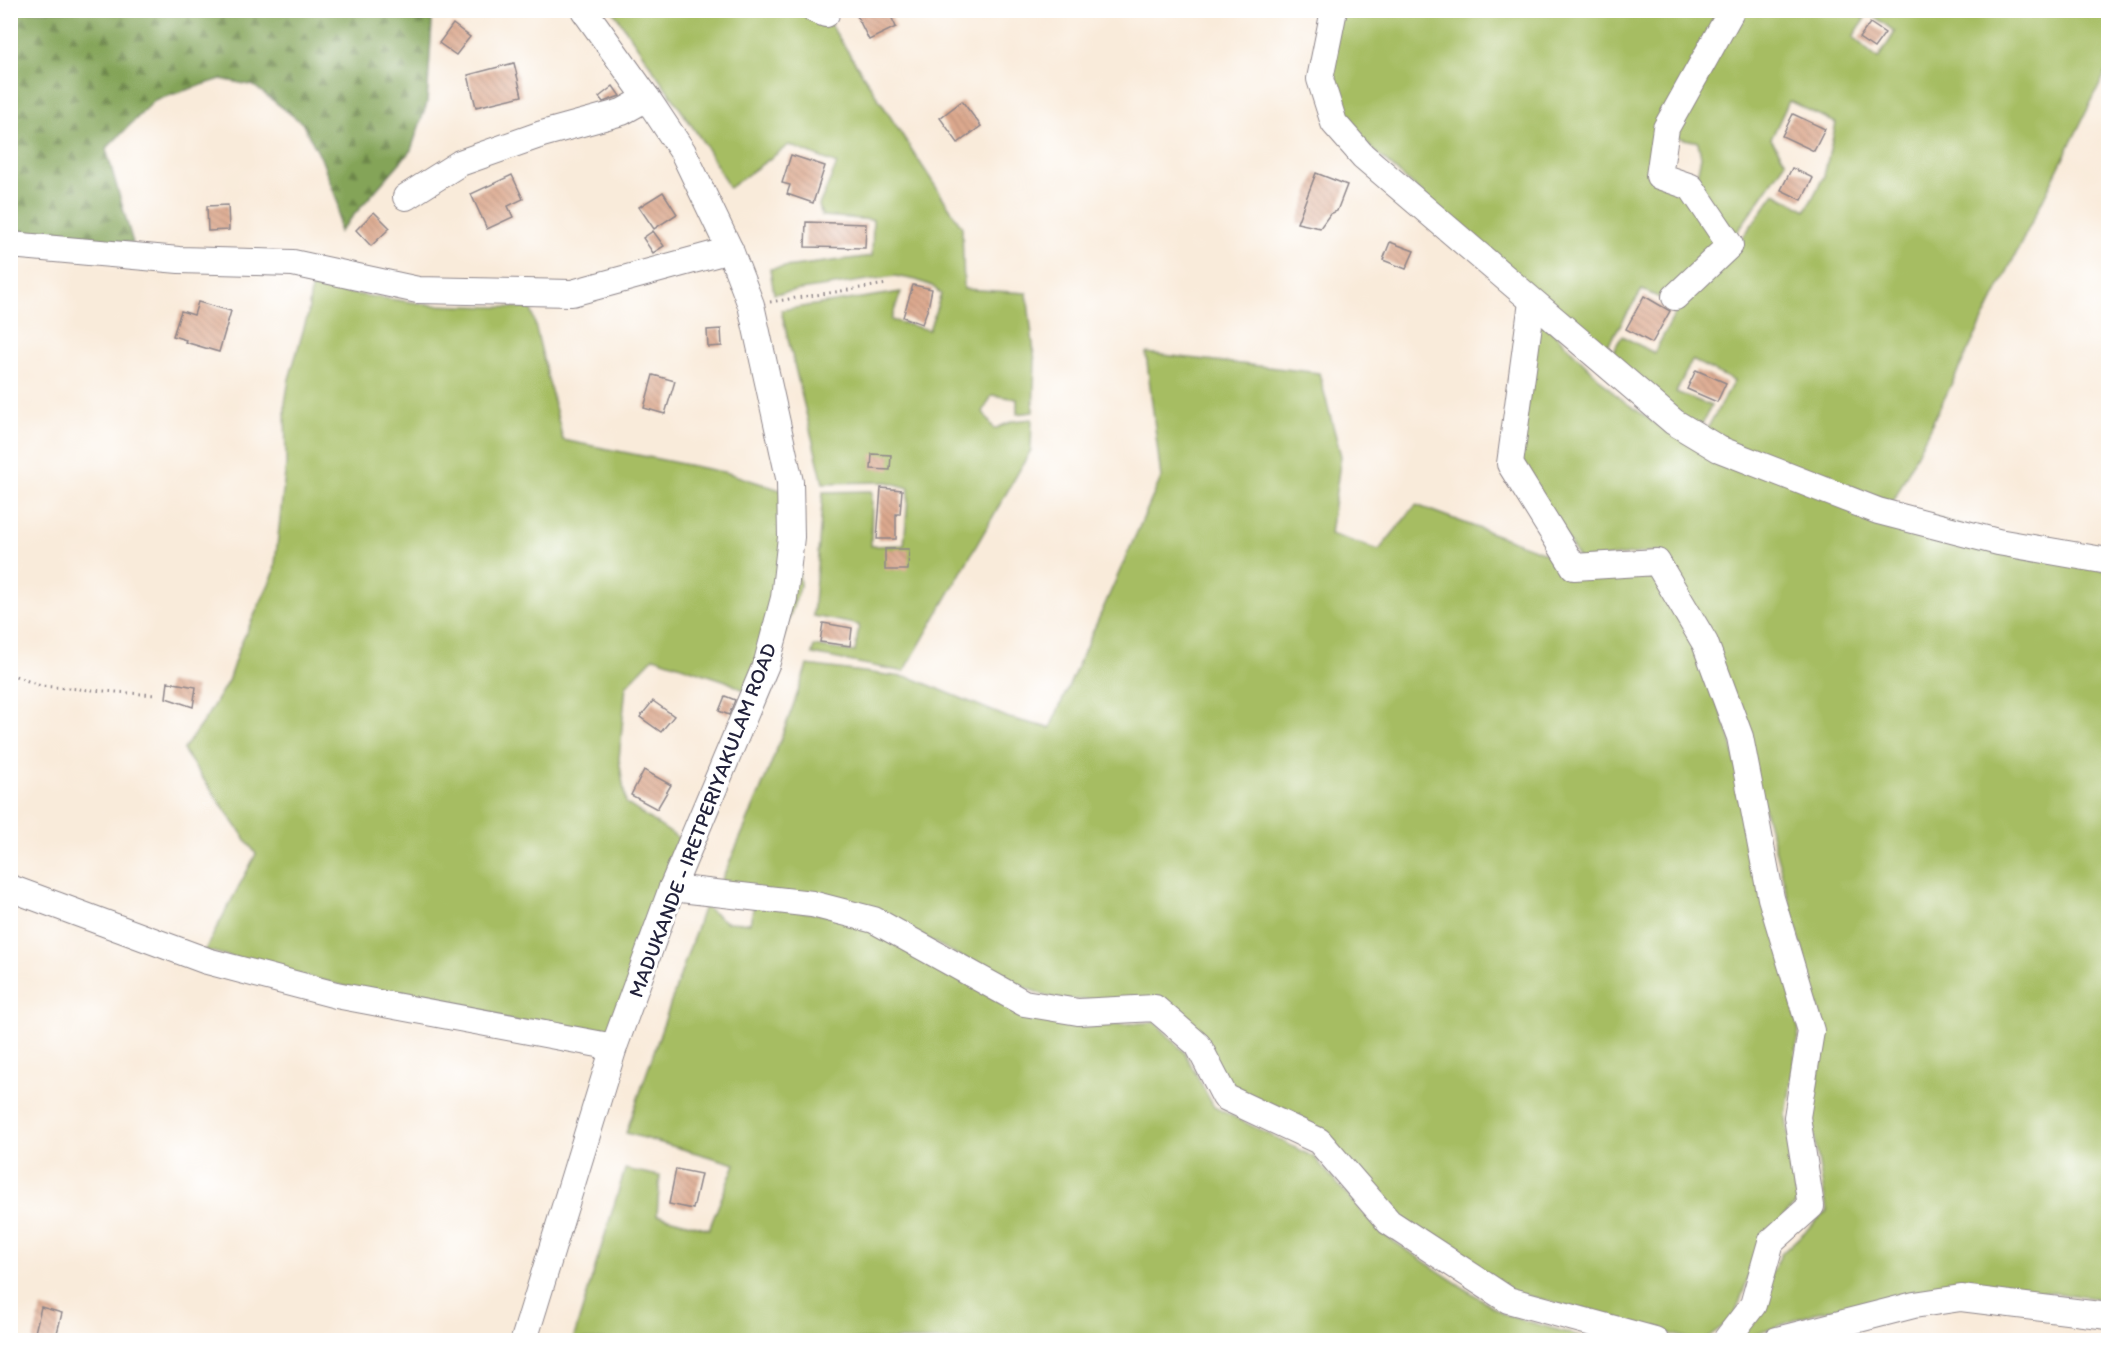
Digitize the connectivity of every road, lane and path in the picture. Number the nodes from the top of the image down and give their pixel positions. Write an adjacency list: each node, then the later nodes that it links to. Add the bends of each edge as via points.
1 (584, 10): 4 (street, MADUKANDE - IRETPERIYAKULAM ROAD)
2 (1334, 10): 10 (street, via 1320,79 1334,123 1363,156)
3 (1732, 10): 9 (street, via 1666,128 1659,176 1691,187 1730,245)
4 (647, 98): 5 (street, via 622,112 542,134 460,163); 7 (street, MADUKANDE - IRETPERIYAKULAM ROAD, via 682,152)
5 (406, 196)
6 (10, 245): 7 (street, via 179,260 293,263 418,290 572,293)
7 (730, 250): 11 (street, MADUKANDE - IRETPERIYAKULAM ROAD)
8 (887, 284): 11 (path)
9 (1675, 297)
10 (1532, 302): 12 (street, via 1674,422 1719,449 1878,511 1998,542); 23 (street, via 1510,464 1574,567 1657,562 1705,643 1740,737 1771,898 1812,1031 1797,1117 1812,1206 1771,1242 1752,1305)
11 (751, 305): 16 (street, MADUKANDE - IRETPERIYAKULAM ROAD, via 790,482 791,537 784,598 767,662)
12 (2109, 561)
13 (10, 674): 14 (path, via 41,686)
14 (155, 695)
15 (10, 888): 17 (street, via 207,961 336,995)
16 (672, 888): 17 (street, MADUKANDE - IRETPERIYAKULAM ROAD); 22 (street, via 812,904 874,920 1024,1003 1078,1012 1155,1008 1198,1045 1225,1097 1319,1141 1389,1222 1508,1300)
17 (614, 1047): 21 (street, MADUKANDE - IRETPERIYAKULAM ROAD)
18 (2109, 1316): 24 (street, via 1961,1298 1914,1305)
19 (62, 1334): 20 (path)
20 (73, 1341)
21 (524, 1341)
22 (1655, 1341)
23 (1726, 1341)
24 (1777, 1341)

